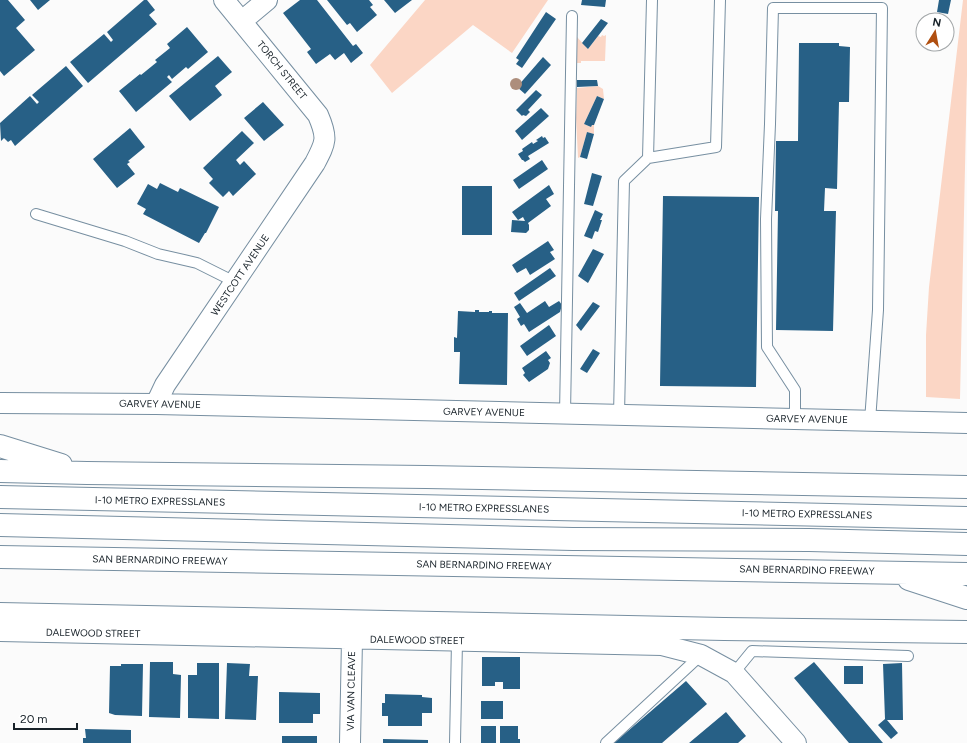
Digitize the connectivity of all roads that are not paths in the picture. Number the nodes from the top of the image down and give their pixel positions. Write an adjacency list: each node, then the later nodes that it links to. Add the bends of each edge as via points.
1 (224, 0): 6 (street, TORCH STREET)
2 (267, 0): 6 (street)
3 (652, 0): 8 (lane)
4 (720, 0): 8 (lane, via 716,147)
5 (572, 16): 13 (lane)
6 (242, 21): 7 (street, TORCH STREET, via 318,115 325,131)
7 (324, 147): 10 (street, WESTCOTT AVENUE)
8 (648, 158): 14 (lane, via 624,181)
9 (36, 214): 10 (lane, via 158,254 197,263)
10 (235, 282): 12 (street, WESTCOTT AVENUE, via 165,385)
11 (0, 403): 12 (street, GARVEY AVENUE)
12 (156, 404): 13 (street, GARVEY AVENUE)
13 (565, 414): 14 (street, GARVEY AVENUE)
14 (619, 415): 15 (street, GARVEY AVENUE)
15 (795, 419): 16 (street, GARVEY AVENUE); 16 (lane, via 795,390 767,347 766,219 773,8 882,8 878,310)
16 (870, 421): 17 (street, GARVEY AVENUE)
17 (967, 423)
18 (0, 446): 20 (highway)
19 (0, 471): 20 (highway)
20 (87, 473): 21 (highway)
21 (967, 487)
22 (0, 497): 23 (highway, I-10 METRO EXPRESSLANES)
23 (967, 518)
24 (0, 525): 25 (highway, via 573,539)
25 (967, 544)
26 (0, 557): 27 (highway, SAN BERNARDINO FREEWAY)
27 (887, 571): 28 (highway, SAN BERNARDINO FREEWAY); 29 (highway)
28 (967, 574)
29 (967, 598)
30 (0, 614): 32 (highway)
31 (0, 631): 33 (street, DALEWOOD STREET)
32 (967, 632)
33 (352, 639): 34 (street, DALEWOOD STREET); 38 (street, VIA VAN CLEAVE)
34 (457, 641): 35 (street, DALEWOOD STREET, via 662,645); 39 (lane)
35 (701, 655): 37 (street, DALEWOOD STREET); 40 (lane)
36 (908, 656): 37 (lane, via 752,651)
37 (734, 673): 41 (street, DALEWOOD STREET)
38 (350, 743)
39 (455, 743)
40 (606, 743)
41 (796, 743)

